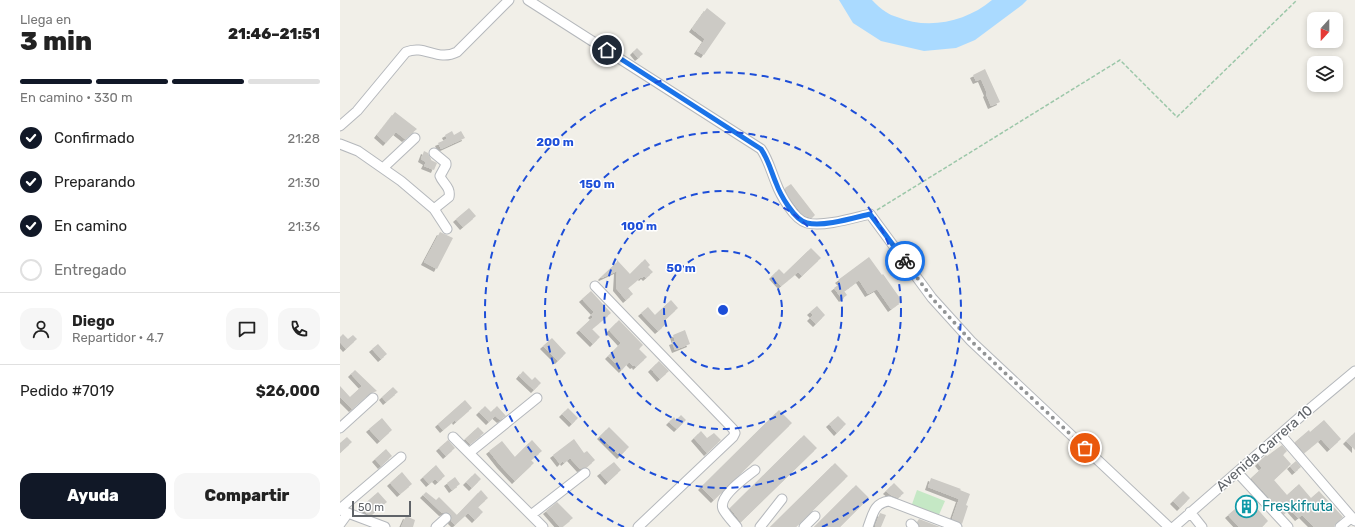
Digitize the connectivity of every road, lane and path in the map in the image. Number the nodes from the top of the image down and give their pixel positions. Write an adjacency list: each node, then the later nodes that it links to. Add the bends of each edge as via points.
1 (509, 0): 4 (street, via 457,52 442,56 414,49 406,52 357,111)
2 (528, 0): 10 (street, via 761,149 766,155 783,198 800,220 806,223 830,223)
3 (1297, 0): 10 (path, via 1177,117 1120,60)
4 (340, 126)
5 (415, 138): 8 (street)
6 (340, 144): 8 (street, via 358,151)
7 (434, 153): 9 (street, via 446,163 440,176 450,193 449,197)
8 (383, 168): 9 (street)
9 (434, 209): 11 (street)
10 (870, 214): 41 (street, via 932,298 971,341)
11 (447, 228)
12 (595, 286): 35 (street, via 735,434)
13 (1355, 371): 17 (street, Avenida Carrera 10)
14 (373, 398): 16 (street)
15 (537, 398): 19 (street)
16 (340, 428)
17 (1281, 434): 22 (street, Avenida Carrera 10); 30 (street)
18 (453, 436): 19 (street)
19 (468, 453): 27 (street)
20 (401, 457): 25 (street)
21 (755, 470): 36 (street, via 725,496 722,502 723,510)
22 (1237, 472): 26 (street, Avenida Carrera 10); 44 (street)
23 (585, 473): 27 (street)
24 (782, 499): 37 (street)
25 (343, 511): 31 (street); 32 (street)
26 (1190, 512): 42 (street, Avenida Carrera 10); 43 (street)
27 (531, 515): 34 (street)
28 (815, 516): 38 (street)
29 (446, 518): 33 (street)
30 (1353, 519): 45 (street)
31 (340, 524)
32 (383, 527)
33 (436, 527)
34 (543, 527)
35 (638, 527)
36 (736, 527)
37 (760, 527)
38 (804, 527)
39 (868, 527): 40 (street, via 876,506 889,501)
40 (957, 527)
41 (1169, 527)
42 (1174, 527)
43 (1202, 527)
44 (1288, 527)
45 (1340, 527)

